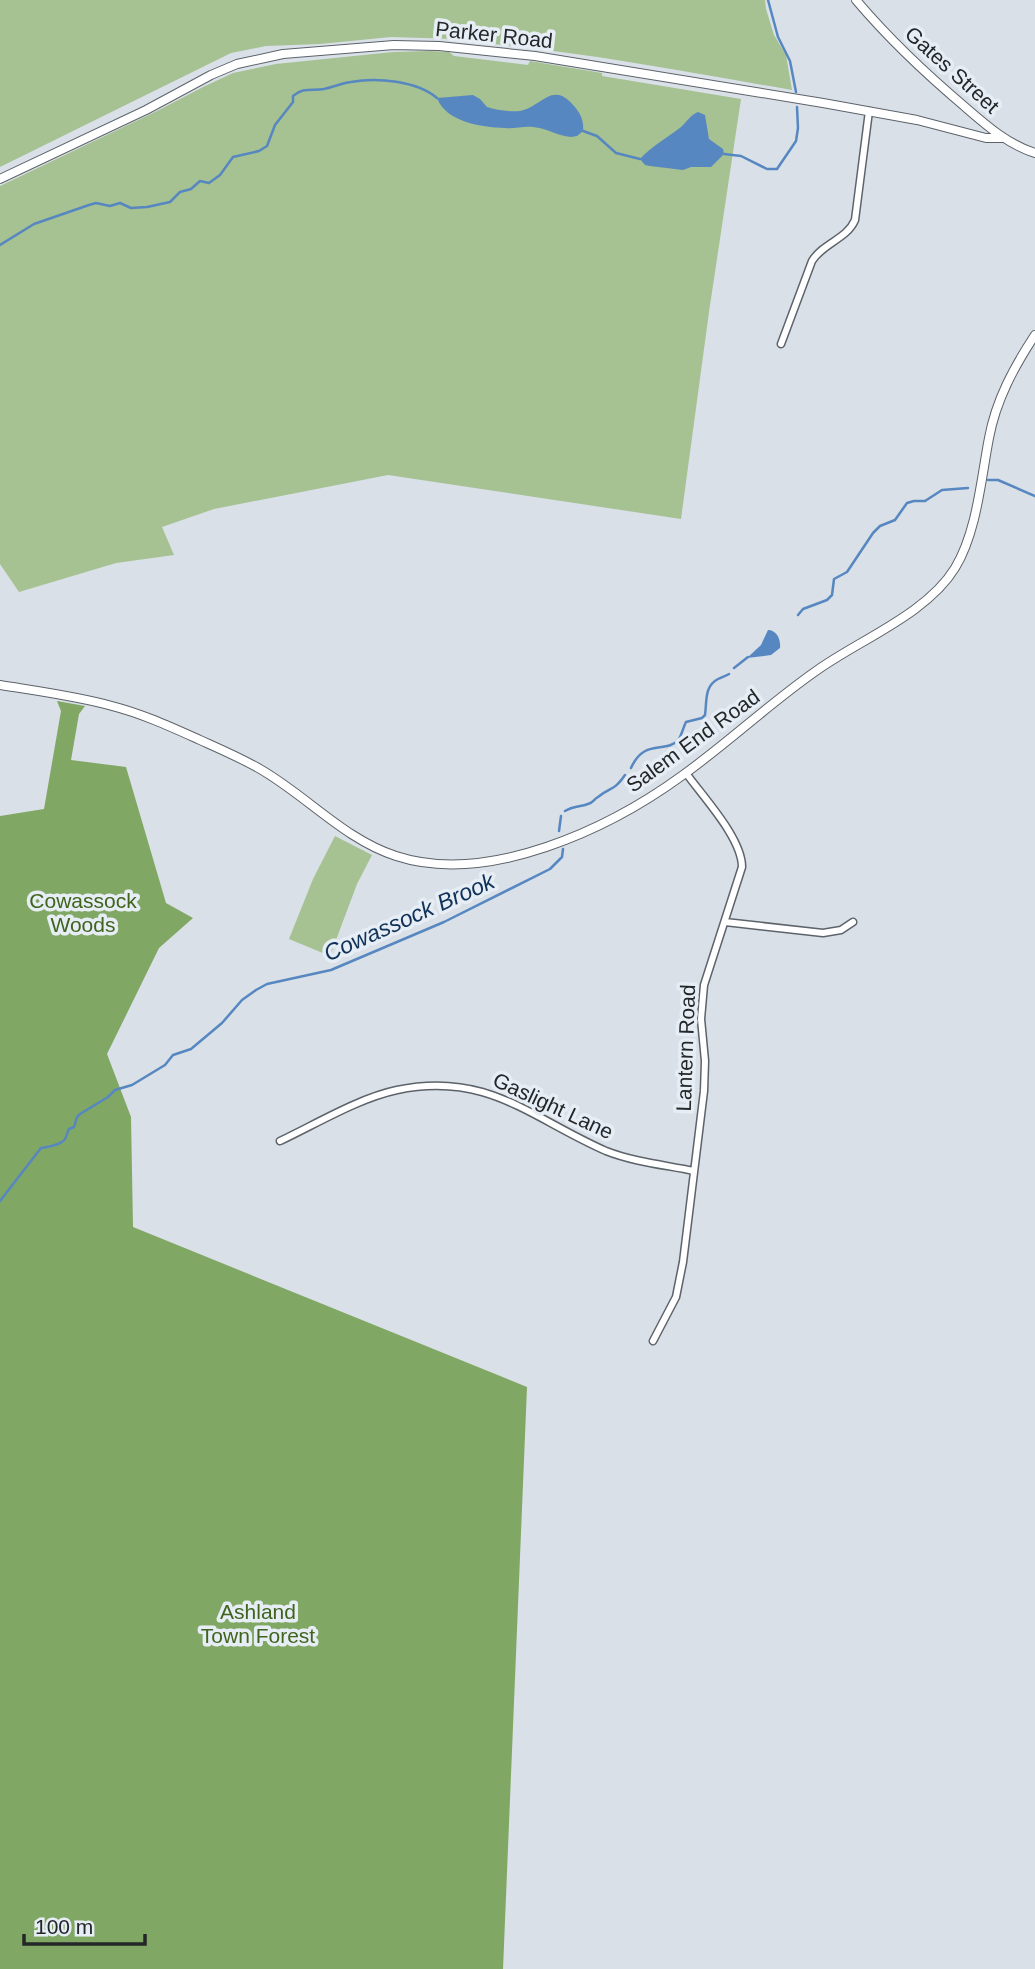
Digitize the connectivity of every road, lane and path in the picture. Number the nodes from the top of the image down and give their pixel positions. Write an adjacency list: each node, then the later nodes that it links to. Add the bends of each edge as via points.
1 (856, 0): 3 (street, Gates Street, via 909,58)
2 (869, 111): 3 (street, Parker Road, via 986,138); 5 (street, Parker Road, via 524,55 418,45 356,47 237,64); 7 (street, via 855,220 812,261)
3 (1004, 138): 4 (street, Gates Street)
4 (1035, 153)
5 (0, 179)
6 (1035, 335): 9 (street, Salem End Road, via 1000,400 971,529 947,579 904,616 805,678)
7 (781, 344)
8 (0, 685): 9 (street, Salem End Road, via 114,706 170,726 259,768 363,842 397,857 431,864 478,864 529,852 624,813)
9 (685, 773): 10 (street, Lantern Road, via 736,841 742,858 741,876)
10 (725, 922): 11 (street, via 823,933); 13 (street, Lantern Road, via 704,985 704,1091)
11 (853, 922)
12 (280, 1141): 13 (street, Gaslight Lane, via 382,1094 443,1086 501,1098 618,1155)
13 (694, 1171): 14 (street, Lantern Road, via 680,1281)
14 (653, 1341)

